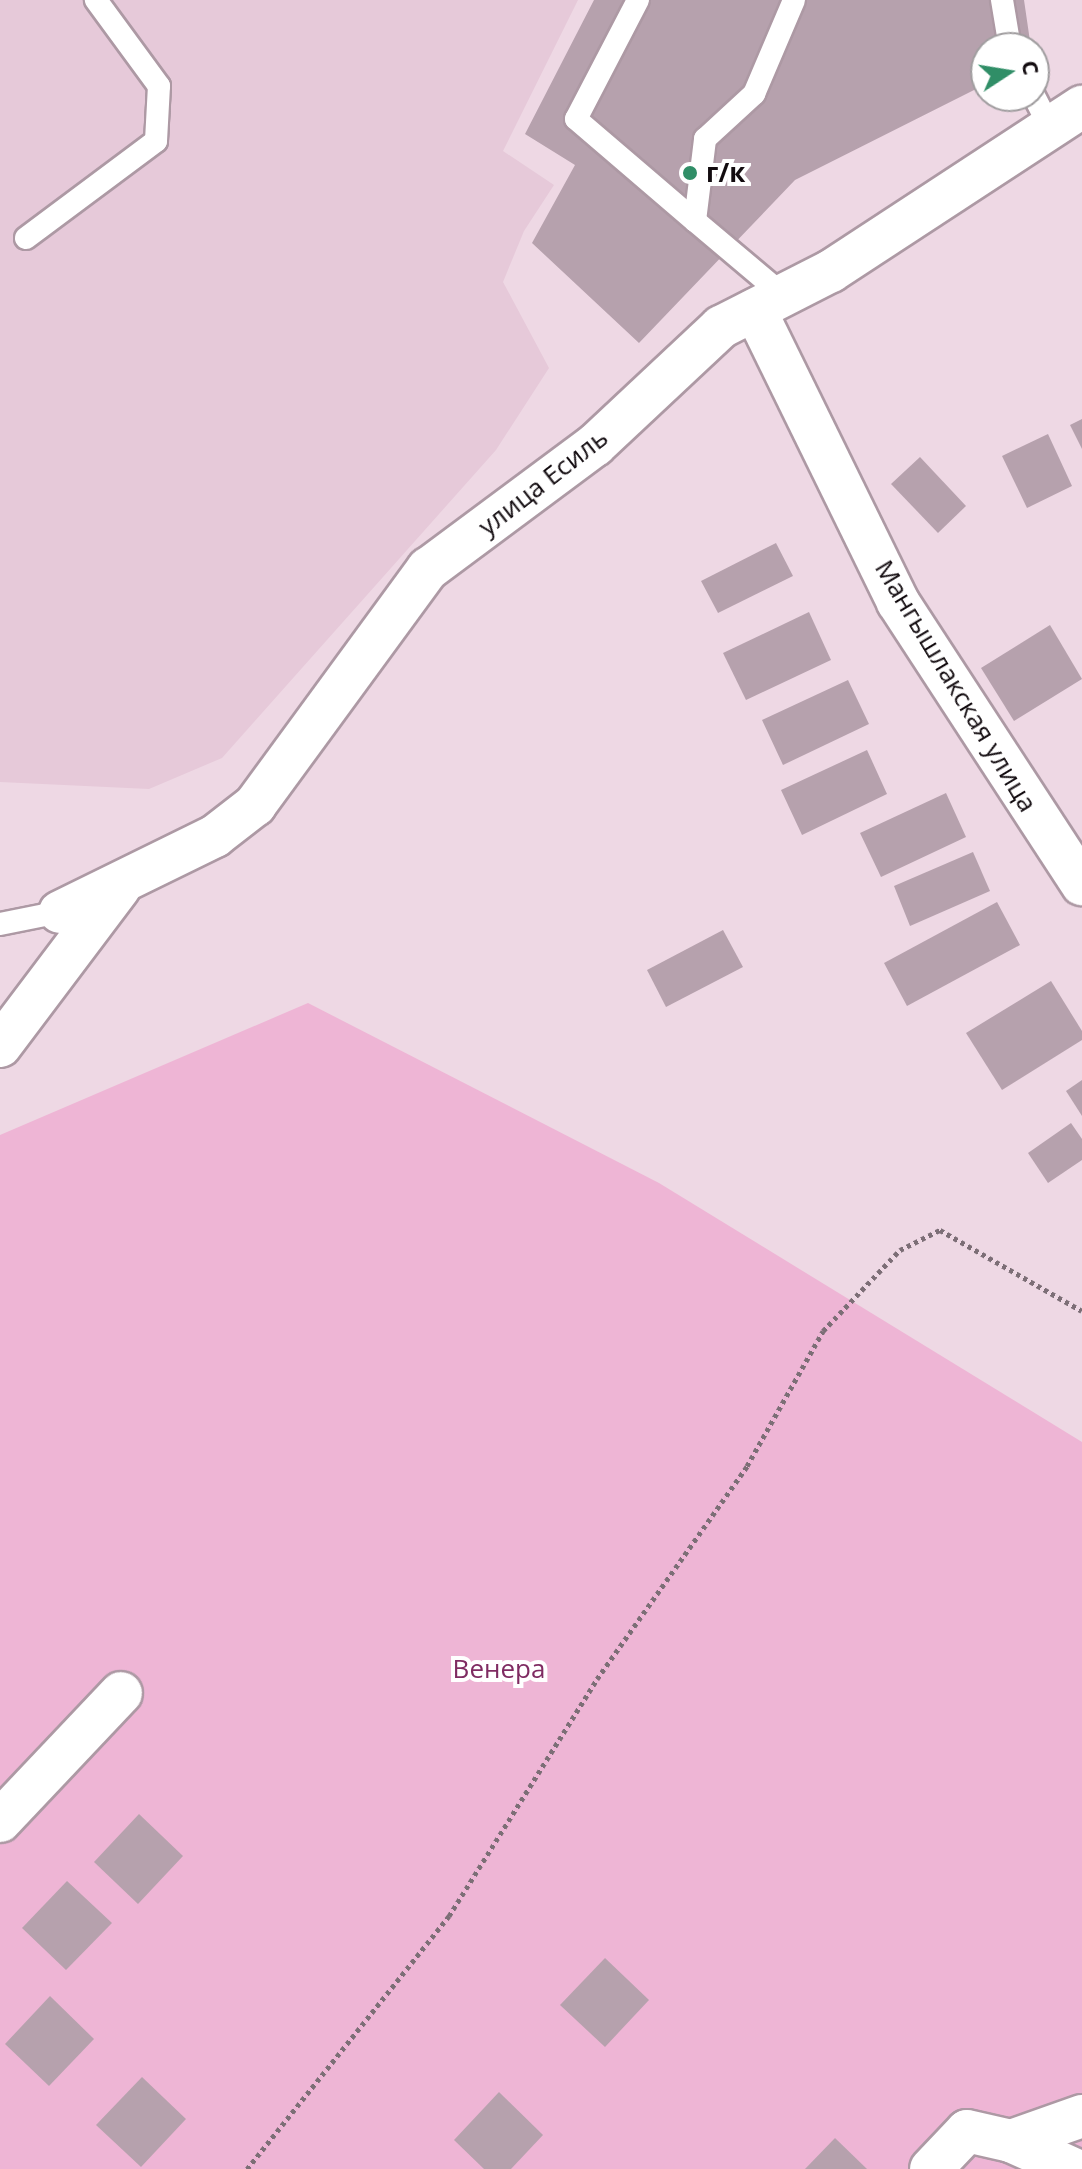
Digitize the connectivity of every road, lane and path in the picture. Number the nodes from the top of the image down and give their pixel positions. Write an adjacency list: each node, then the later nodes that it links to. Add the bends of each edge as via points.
1 (96, 0): 8 (lane, via 159,86 156,141)
2 (638, 0): 7 (lane, via 576,119)
3 (794, 0): 7 (lane, via 754,94 705,139)
4 (1002, 0): 5 (lane)
5 (1007, 32)
6 (1055, 110): 9 (street, улица Есиль, via 831,271)
7 (695, 221): 9 (lane)
8 (26, 238)
9 (769, 303): 10 (street, улица Есиль, via 721,327 595,445 428,569 255,805 215,836); 11 (street, Мангышлакская улица, via 898,602)
10 (124, 880): 12 (street, улица Есиль); 14 (street)
11 (1082, 884)
12 (60, 912): 13 (lane)
13 (0, 924)
14 (0, 1046)
15 (1082, 1311): 20 (path, via 940,1230 900,1250 823,1331 747,1466 597,1679 449,1916)
16 (121, 1693): 17 (street)
17 (0, 1821)
18 (1082, 2116): 19 (street)
19 (1011, 2141): 21 (street, via 967,2131); 22 (street)
20 (247, 2169)
21 (931, 2169)
22 (1073, 2169)

